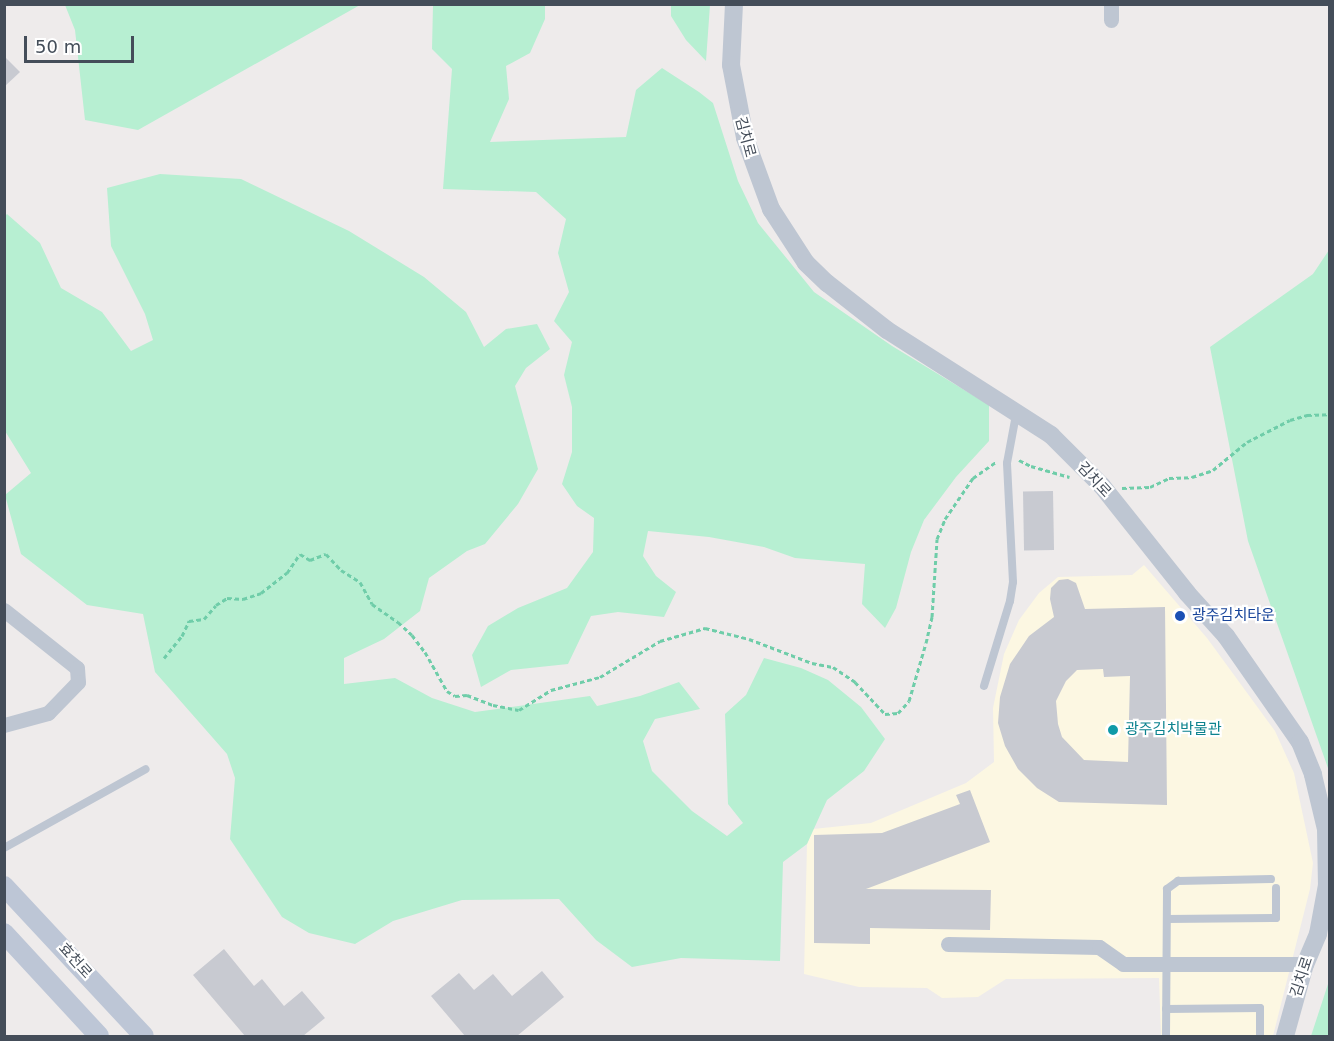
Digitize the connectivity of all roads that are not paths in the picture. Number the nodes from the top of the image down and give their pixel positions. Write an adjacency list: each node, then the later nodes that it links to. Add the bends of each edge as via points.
1 (734, 4): 2 (street, 김치로, via 731,65 744,138 760,184 790,240 827,283 887,330)
2 (1016, 413): 4 (lane, via 1008,455 1013,582); 15 (street, 김치로, via 1051,435 1098,482 1186,593 1226,636 1300,742 1313,775 1326,838 1327,885 1318,933)
3 (5, 612): 5 (street, via 77,668 78,682 48,713)
4 (984, 686)
5 (4, 724)
6 (146, 769): 7 (lane)
7 (4, 848)
8 (1271, 879): 11 (lane, via 1178,881 1167,889)
9 (4, 886): 18 (main road, 효천로)
10 (1276, 888): 11 (lane, via 1276,918)
11 (1167, 919): 14 (lane)
12 (4, 933): 17 (main road)
13 (948, 944): 14 (street, via 1099,947 1124,964)
14 (1166, 964): 15 (street); 16 (lane)
15 (1305, 964): 21 (street, 김치로)
16 (1166, 1009): 19 (lane); 20 (lane, via 1260,1008)
17 (99, 1036)
18 (144, 1036)
19 (1166, 1036)
20 (1260, 1036)
21 (1285, 1036)

